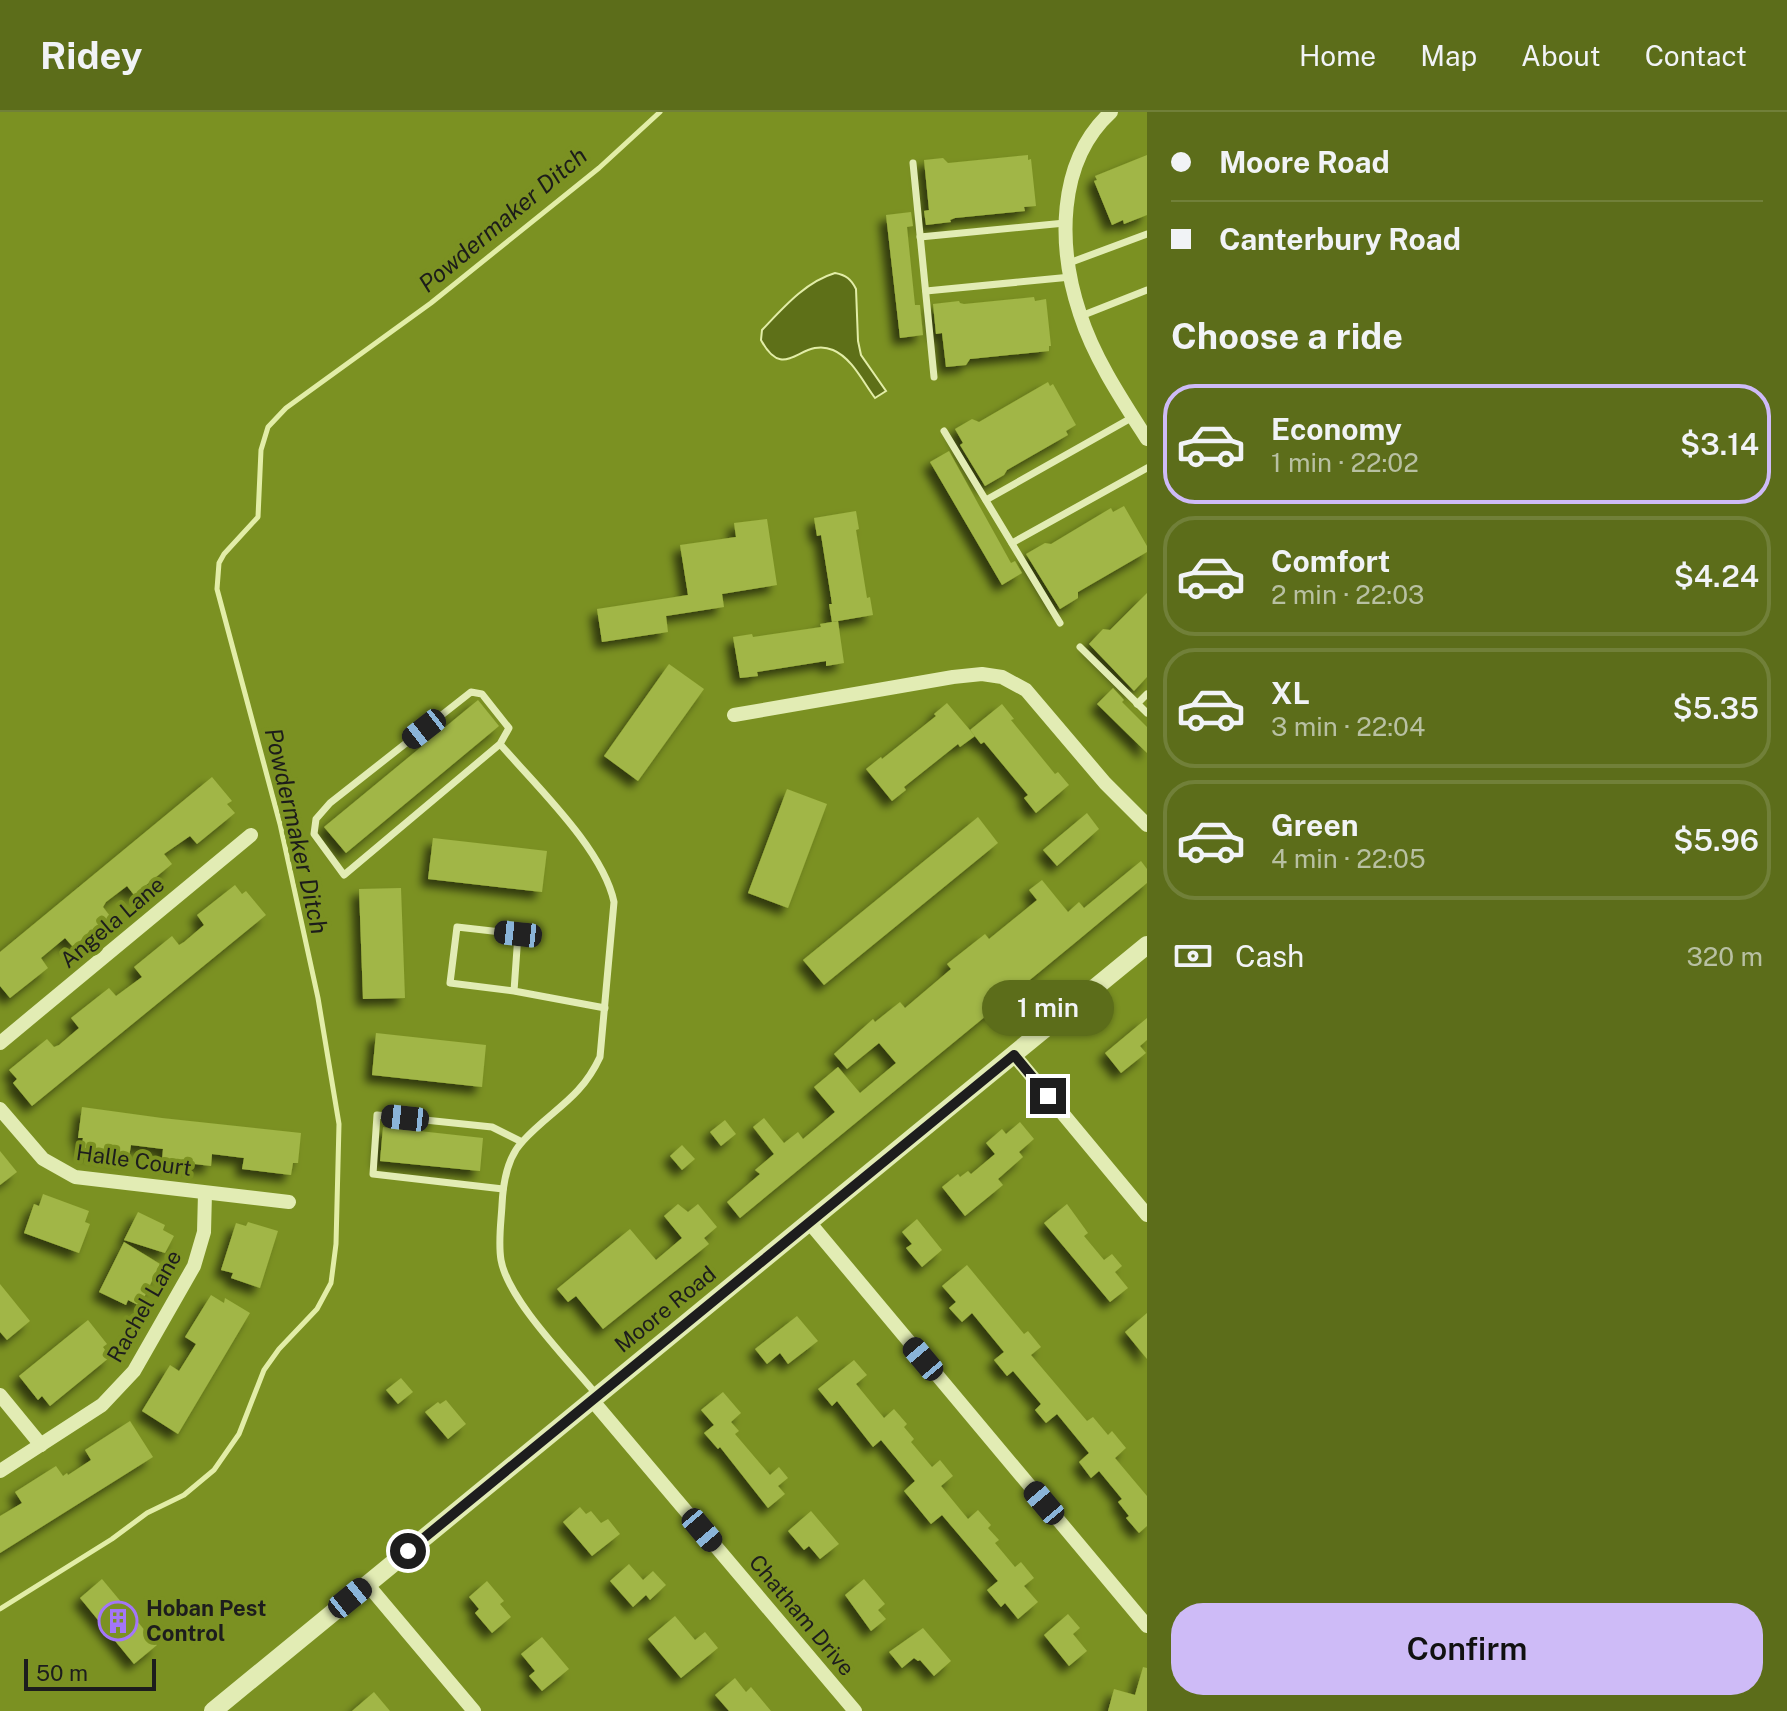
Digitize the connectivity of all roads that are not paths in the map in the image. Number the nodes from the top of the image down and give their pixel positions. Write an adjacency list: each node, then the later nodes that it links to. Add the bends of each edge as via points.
1 (1111, 112): 3 (street, via 1079,157)
2 (913, 163): 5 (lane)
3 (1065, 223): 5 (lane); 6 (street)
4 (1147, 234): 6 (lane)
5 (920, 237): 8 (lane)
6 (1070, 270): 8 (lane); 9 (street)
7 (1147, 290): 9 (lane)
8 (926, 291): 10 (lane)
9 (1081, 316): 11 (street)
10 (934, 377)
11 (1133, 417): 13 (street); 15 (lane)
12 (944, 431): 15 (lane)
13 (1146, 435)
14 (1147, 468): 16 (lane)
15 (986, 500): 16 (lane)
16 (1012, 543): 17 (lane)
17 (1060, 623)
18 (1080, 647): 20 (lane)
19 (1147, 694): 20 (lane)
20 (1137, 704): 21 (lane)
21 (1147, 713)
22 (734, 715): 24 (street, via 953,677 1002,677 1026,690)
23 (500, 744): 23 (lane, via 509,728 482,694 471,692 330,803 316,819 314,834 344,875); 28 (lane, via 581,839 610,884 614,902)
24 (1147, 825)
25 (251, 835): 29 (street, Angela Lane)
26 (1147, 945): 30 (street, Moore Road)
27 (514, 991): 27 (lane, via 450,983 457,927 518,934); 28 (lane)
28 (605, 1008): 32 (lane, via 600,1057 591,1076)
29 (0, 1043)
30 (1014, 1055): 36 (street); 37 (street, Moore Road)
31 (0, 1109): 34 (street, Halle Court, via 43,1159 63,1172)
32 (522, 1142): 33 (lane, via 511,1158); 33 (lane, via 492,1127 377,1115 373,1174)
33 (503, 1189): 39 (lane, via 501,1261 510,1286)
34 (205, 1193): 35 (street, Halle Court); 40 (street, Rachel Lane, via 199,1253 142,1359 114,1394)
35 (289, 1202)
36 (1147, 1215)
37 (809, 1222): 39 (street, Moore Road); 43 (street)
38 (0, 1395): 40 (street)
39 (594, 1398): 42 (street, Moore Road); 46 (street, Chatham Drive)
40 (41, 1445): 41 (street, Rachel Lane)
41 (0, 1471)
42 (367, 1584): 44 (street, Moore Road); 45 (street)
43 (1147, 1626)
44 (218, 1709)
45 (474, 1711)
46 (855, 1711)

